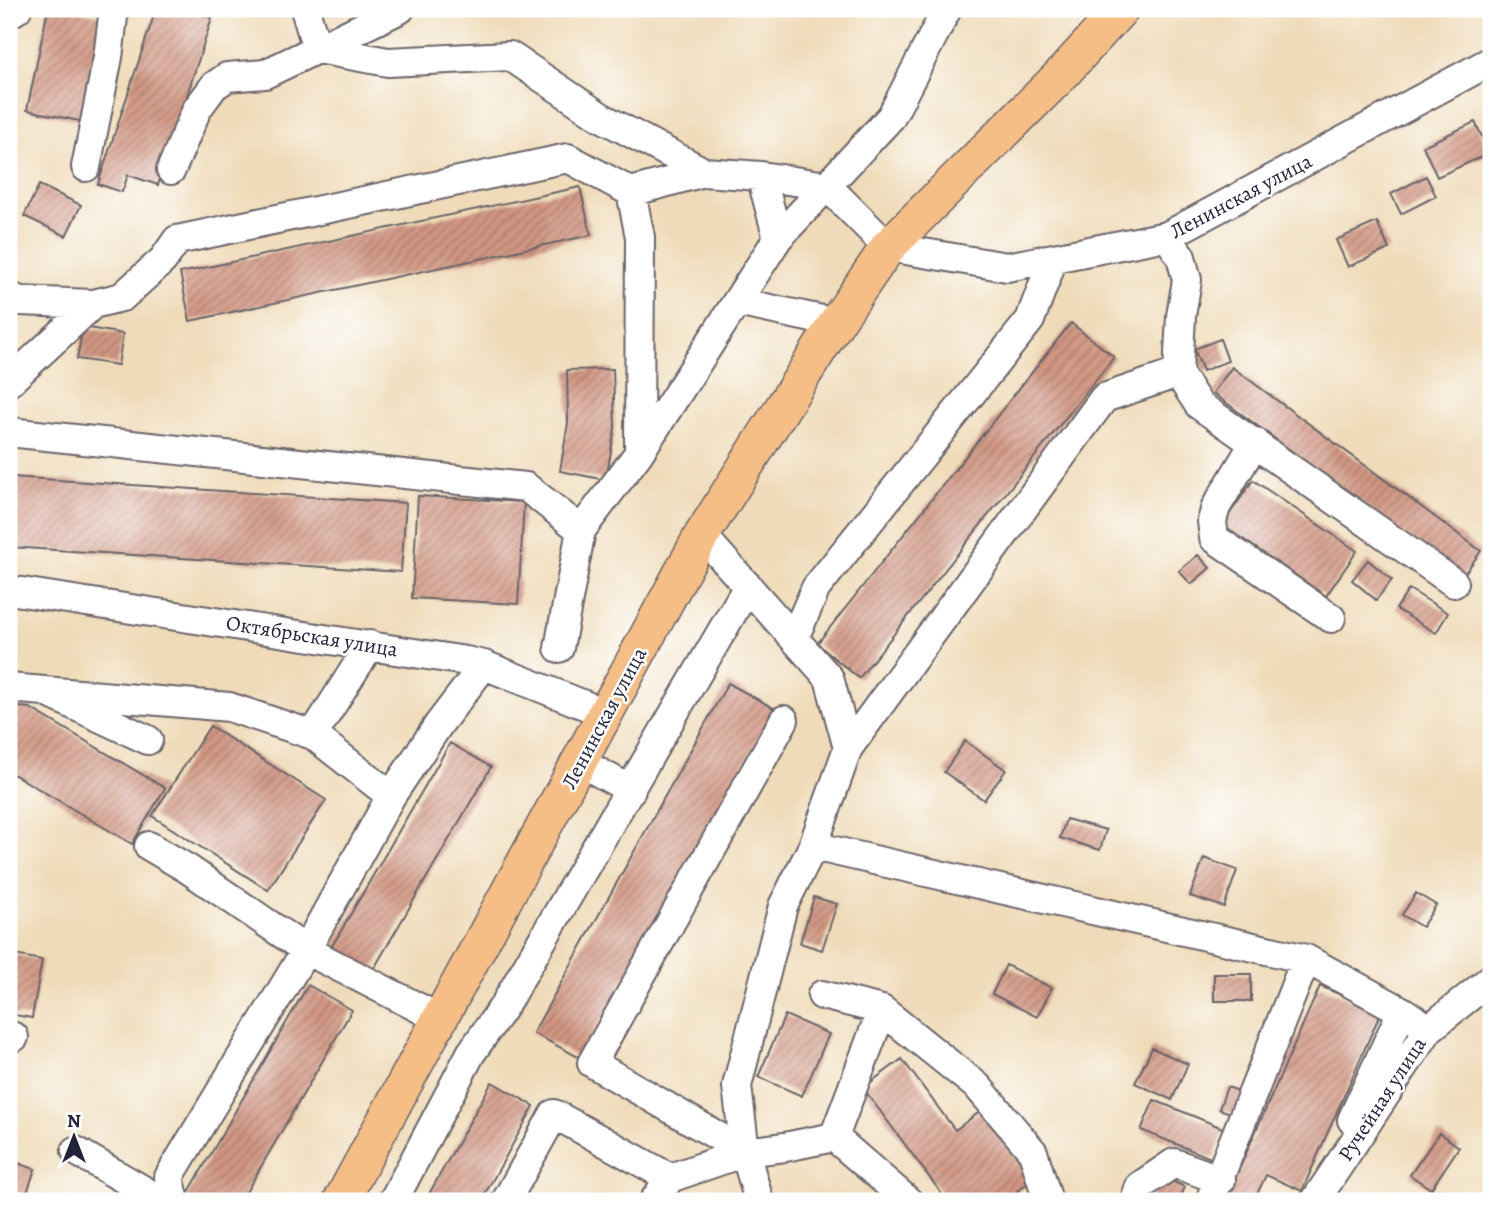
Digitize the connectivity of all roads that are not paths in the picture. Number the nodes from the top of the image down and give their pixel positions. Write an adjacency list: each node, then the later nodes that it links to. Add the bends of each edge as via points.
1 (17, 9): 7 (street)
2 (114, 9): 10 (street)
3 (305, 9): 8 (street)
4 (400, 9): 8 (street)
5 (947, 9): 14 (street, via 891,117)
6 (1121, 9): 18 (main road, Ленинская улица)
7 (9, 14)
8 (317, 49): 11 (street, via 265,74 227,77 214,86 197,109); 12 (street, via 388,62 510,56 601,117)
9 (1491, 61): 16 (street, Ленинская улица)
10 (86, 167)
11 (171, 170)
12 (705, 172): 13 (street); 15 (street)
13 (761, 176): 14 (street); 17 (street)
14 (827, 186): 17 (street); 18 (street)
15 (631, 192): 22 (street, via 568,158 527,166 177,240 163,260 122,297); 28 (street, via 640,237)
16 (1167, 236): 19 (street, Ленинская улица); 24 (street, via 1181,257 1187,280)
17 (778, 238): 21 (street)
18 (888, 247): 19 (street, Ленинская улица, via 1007,267); 23 (main road, Ленинская улица)
19 (1053, 259): 35 (street, via 1030,320 816,588)
20 (9, 296): 22 (street, via 20,301)
21 (737, 302): 23 (street); 28 (street)
22 (93, 304): 25 (street)
23 (836, 323): 30 (main road, Ленинская улица)
24 (1178, 373): 27 (street, via 1199,405); 45 (street, via 1104,398)
25 (9, 382)
26 (9, 432): 29 (street, via 526,487)
27 (1255, 442): 31 (street); 34 (street, via 1216,506 1214,538)
28 (639, 453): 29 (street)
29 (581, 530): 37 (street)
30 (702, 535): 32 (street); 41 (main road, Ленинская улица)
31 (1454, 583)
32 (748, 586): 35 (street); 47 (street)
33 (9, 590): 36 (street, Октябрьская улица)
34 (1331, 618)
35 (794, 638): 45 (street, via 830,678)
36 (370, 645): 38 (street, Октябрьская улица); 43 (street)
37 (559, 648)
38 (484, 665): 41 (street, Октябрьская улица); 48 (street)
39 (9, 688): 40 (street)
40 (44, 691): 43 (street, via 229,707); 44 (street)
41 (607, 714): 46 (main road, Ленинская улица)
42 (784, 720): 62 (street, via 592,1063)
43 (313, 735): 48 (street)
44 (148, 740)
45 (848, 748): 50 (street)
46 (580, 762): 47 (street); 67 (main road, Ленинская улица)
47 (631, 790): 68 (street, via 504,1006 471,1053)
48 (391, 796): 51 (street)
49 (149, 846): 51 (street)
50 (813, 846): 52 (street); 62 (street, via 783,906 737,1086)
51 (306, 950): 55 (street); 66 (street, via 169,1177)
52 (1306, 959): 57 (street); 64 (street)
53 (1491, 979): 58 (street, Ручейная улица)
54 (822, 995): 56 (street)
55 (423, 1010)
56 (883, 1010): 59 (street); 72 (street, via 978,1087 1033,1152)
57 (1402, 1011): 58 (street); 60 (street)
58 (1429, 1029): 74 (street, Ручейная улица)
59 (834, 1137): 62 (street); 71 (street)
60 (1342, 1141)
61 (76, 1151): 65 (street)
62 (745, 1152): 63 (street); 70 (street)
63 (662, 1190): 69 (street, via 554,1114)
64 (1215, 1190): 73 (street, via 1174,1163 1140,1186)
65 (162, 1201)
66 (175, 1201)
67 (341, 1201)
68 (393, 1201)
69 (506, 1201)
70 (759, 1201)
71 (908, 1201)
72 (1048, 1201)
73 (1135, 1201)
74 (1315, 1201)

